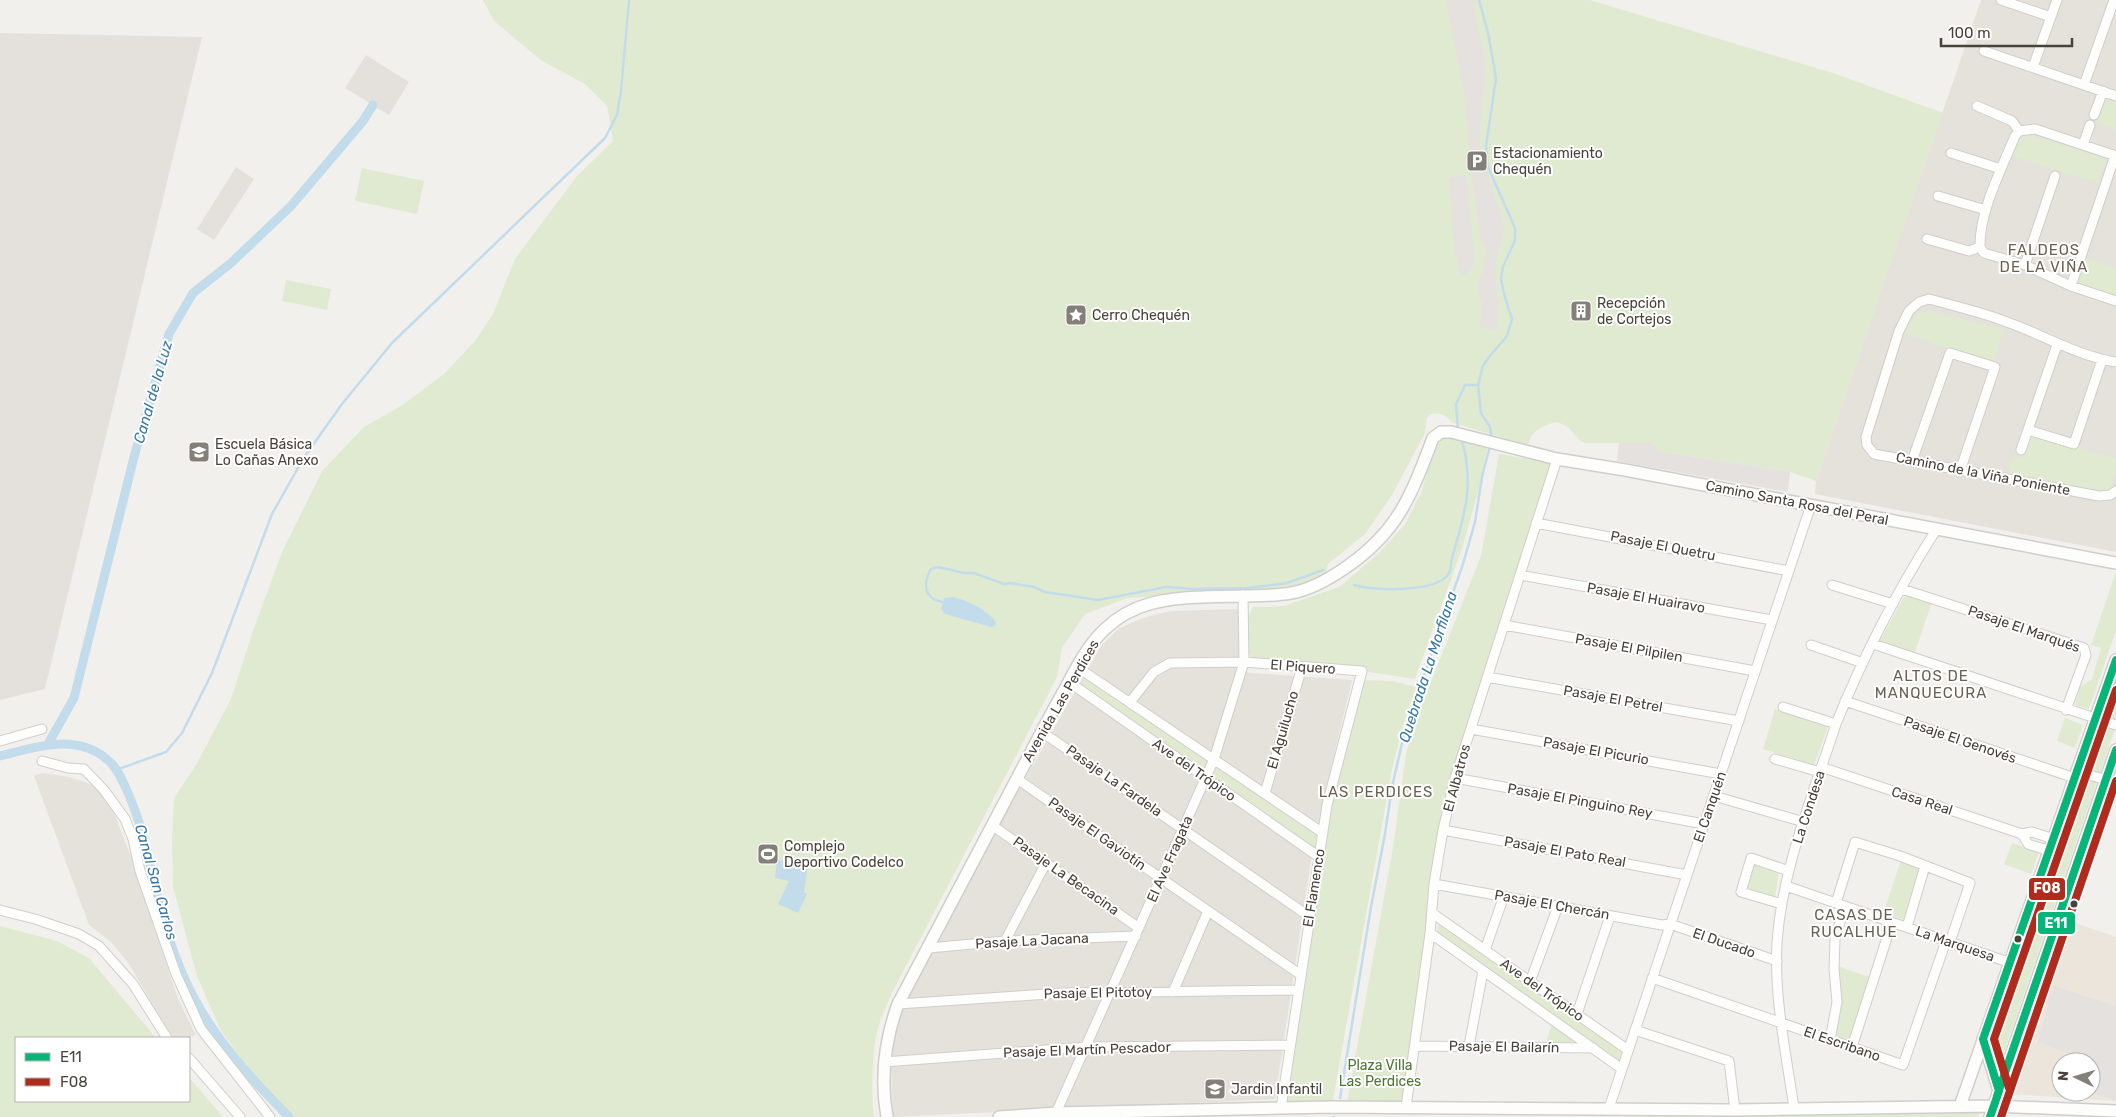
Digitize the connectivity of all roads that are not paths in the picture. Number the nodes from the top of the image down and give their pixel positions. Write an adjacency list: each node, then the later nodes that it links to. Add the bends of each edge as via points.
1 (2001, 0): 4 (street)
2 (2057, 0): 4 (street)
3 (2114, 0): 7 (street)
4 (2051, 16): 6 (street)
5 (1984, 50): 6 (street)
6 (2033, 68): 7 (street)
7 (2084, 85): 8 (street)
8 (2102, 91): 9 (street); 11 (street)
9 (2116, 96)
10 (1977, 106): 13 (street, via 2012,122)
11 (2094, 115)
12 (2090, 125): 14 (street)
13 (2019, 131): 14 (street, via 2035,129); 17 (street)
14 (2083, 145): 16 (street)
15 (1951, 153): 17 (street)
16 (2116, 156): 24 (street)
17 (2002, 169): 20 (street)
18 (2055, 176): 23 (street)
19 (1938, 196): 20 (street)
20 (1986, 210): 22 (street, via 1979,234)
21 (1927, 239): 22 (street, via 1969,251)
22 (1980, 246): 23 (street, via 1984,253)
23 (2025, 264): 24 (street)
24 (2071, 286): 25 (street)
25 (2116, 301)
26 (2057, 345): 27 (street); 29 (street); 33 (street, Camino de la Viña Poniente, via 2007,322 1928,299 1919,302 1909,311 1899,331 1867,432 1867,445 1874,454)
27 (2102, 360): 28 (street); 29 (street, via 2074,444)
28 (2116, 362)
29 (2028, 430): 31 (street)
30 (1480, 439): 32 (street, Camino Santa Rosa del Peral); 44 (street, Avenida Las Perdices, via 1448,431 1435,435 1415,487 1394,524 1365,553 1336,574 1294,592)
31 (2021, 450)
32 (1557, 459): 36 (street, Camino Santa Rosa del Peral); 37 (street, El Albatros)
33 (1912, 461): 34 (street, Camino de la Viña Poniente); 34 (street, via 1950,353 1995,367)
34 (1960, 470): 35 (street, Camino de la Viña Poniente, via 2099,496 2110,495)
35 (2116, 490)
36 (1811, 505): 38 (street, Camino Santa Rosa del Peral); 40 (street, El Canquén)
37 (1536, 523): 40 (street, Pasaje El Quetru); 41 (street, El Albatros)
38 (1936, 530): 39 (street, Camino Santa Rosa del Peral); 43 (street, La Condesa)
39 (2116, 562)
40 (1789, 571): 46 (street, El Canquén)
41 (1520, 575): 46 (street, Pasaje El Huairavo); 47 (street, El Albatros)
42 (1832, 585): 45 (street)
43 (1902, 589): 45 (street, La Condesa); 62 (street, Pasaje El Marqués, via 2084,648 2085,657)
44 (1243, 595): 51 (street, El Ave Fragata); 53 (street, Avenida Las Perdices, via 1176,598 1142,605 1103,630)
45 (1893, 604): 49 (street, La Condesa)
46 (1772, 620): 56 (street, El Canquén)
47 (1504, 626): 56 (street, Pasaje El Pilpilen); 57 (street, El Albatros)
48 (1811, 644): 52 (street)
49 (1873, 644): 52 (street, La Condesa); 62 (street)
50 (2116, 660): 63 (street)
51 (1244, 662): 54 (street, El Piquero); 60 (street, El Piquero, via 1170,664 1154,672); 72 (street, El Ave Fragata)
52 (1863, 663): 59 (street, La Condesa)
53 (1077, 667): 58 (street, Avenida Las Perdices); 60 (street, Ave del Trópico)
54 (1302, 667): 55 (street, El Piquero); 82 (street, El Aguilucho)
55 (1362, 671): 89 (street, El Flamenco)
56 (1755, 671): 64 (street, El Canquén)
57 (1487, 677): 64 (street, Pasaje El Petrel); 68 (street, El Albatros)
58 (1069, 682): 69 (street, Avenida Las Perdices); 80 (street, Ave del Trópico)
59 (1845, 700): 65 (street, La Condesa); 77 (street, Pasaje El Genovés)
60 (1130, 702): 72 (street, Ave del Trópico)
61 (1783, 707): 65 (street)
62 (2066, 710): 63 (street)
63 (2096, 719): 66 (street); 77 (street)
64 (1738, 721): 76 (street, El Canquén)
65 (1836, 724): 75 (street, La Condesa)
66 (2116, 725)
67 (42, 729): 70 (street)
68 (1471, 729): 76 (street, Pasaje El Picurio); 78 (street, El Albatros)
69 (1042, 732): 79 (street, Avenida Las Perdices); 87 (street, Pasaje La Fardela)
70 (0, 741)
71 (2116, 750): 81 (street)
72 (1214, 759): 80 (street, El Ave Fragata); 82 (street, Ave del Trópico)
73 (1775, 759): 75 (street, Casa Real)
74 (42, 761): 159 (street, via 84,769 125,819 176,974 195,1016 212,1045)
75 (1821, 770): 84 (street, La Condesa); 90 (street, Casa Real)
76 (1721, 774): 83 (street, El Canquén)
77 (2076, 775): 81 (street, Pasaje El Genovés); 91 (street)
78 (1455, 778): 85 (street, Pasaje El Pinguino Rey); 88 (street, El Albatros)
79 (1017, 779): 86 (street, Avenida Las Perdices); 98 (street, Pasaje El Gaviotín)
80 (1206, 779): 87 (street, El Ave Fragata); 93 (street, Ave del Trópico)
81 (2111, 782): 146 (street)
82 (1265, 793): 89 (street, Ave del Trópico)
83 (1714, 796): 84 (street); 85 (street, El Canquén)
84 (1804, 822): 96 (street, La Condesa)
85 (1704, 824): 97 (street, El Canquén)
86 (992, 826): 94 (street, Pasaje La Becacina); 118 (street, Avenida Las Perdices)
87 (1184, 830): 98 (street, El Ave Fragata); 110 (street, Pasaje La Fardela)
88 (1443, 830): 97 (street, Pasaje El Pato Real); 99 (street, El Albatros)
89 (1323, 833): 93 (street, El Flamenco)
90 (2022, 834): 91 (street, Casa Real, via 2032,832); 92 (street, Casa Real, via 2028,844)
91 (2054, 839): 92 (street)
92 (2050, 851): 121 (street)
93 (1319, 857): 110 (street, El Flamenco)
94 (1046, 863): 114 (street, Pasaje La Becacina); 116 (street)
95 (1925, 866): 102 (street, via 1856,842); 113 (street); 117 (street, via 1970,883)
96 (1789, 871): 100 (street, La Condesa); 103 (street, via 1751,858 1740,892)
97 (1687, 875): 112 (street, El Canquén)
98 (1162, 879): 107 (street, Pasaje El Gaviotín); 114 (street, El Ave Fragata)
99 (1434, 884): 101 (street, Pasaje El Chercán); 108 (street, El Albatros)
100 (1786, 886): 102 (street, La Marquesa); 103 (street, La Condesa)
101 (1504, 896): 104 (street, Pasaje El Chercán); 119 (street)
102 (1836, 903): 105 (street, La Marquesa)
103 (1782, 904): 120 (street, La Condesa)
104 (1558, 906): 109 (street, Pasaje El Chercán); 125 (street)
105 (1845, 906): 111 (street, La Marquesa); 135 (street, via 1835,939 1837,1002)
106 (0, 910): 133 (street, via 79,934 100,946 133,984)
107 (1208, 911): 123 (street, Pasaje El Gaviotín); 128 (street)
108 (1432, 914): 115 (street, El Albatros); 119 (street, Ave del Trópico)
109 (1610, 916): 112 (street, Pasaje El Chercán); 130 (street)
110 (1310, 917): 123 (street, El Flamenco)
111 (1892, 922): 113 (street, La Marquesa); 140 (street)
112 (1670, 924): 120 (street, El Ducado); 124 (street, El Canquén)
113 (1906, 928): 117 (street, La Marquesa)
114 (1138, 932): 116 (street, Pasaje La Jacana); 127 (street, El Ave Fragata)
115 (1430, 933): 122 (street, Ave del Trópico); 137 (street, El Albatros)
116 (1005, 941): 118 (street, Pasaje La Jacana)
117 (1948, 942): 121 (street, La Marquesa); 140 (street, El Escribano, via 1903,1064)
118 (929, 948): 129 (street, Avenida Las Perdices)
119 (1485, 950): 125 (street, Ave del Trópico)
120 (1777, 961): 131 (street, La Condesa)
121 (2011, 963): 134 (street)
122 (1483, 971): 138 (street); 141 (street, Ave del Trópico)
123 (1301, 975): 126 (street, El Flamenco)
124 (1652, 978): 131 (street, El Escribano); 132 (street, El Canquén)
125 (1530, 982): 130 (street, Ave del Trópico)
126 (1299, 990): 128 (street, Pasaje El Pitotoy); 136 (street, El Flamenco)
127 (1111, 992): 128 (street, Pasaje El Pitotoy); 129 (street, Pasaje El Pitotoy); 139 (street, El Ave Fragata)
128 (1173, 992)
129 (898, 1004): 145 (street, Avenida Las Perdices)
130 (1577, 1014): 142 (street, Ave del Trópico)
131 (1782, 1023): 135 (street, El Escribano); 153 (street, La Condesa)
132 (1635, 1030): 142 (street, El Canquén); 154 (street, via 1729,1061)
133 (166, 1037)
134 (1984, 1039): 143 (street); 149 (street)
135 (1830, 1040): 140 (street, El Escribano)
136 (1290, 1045): 139 (street, Pasaje El Martín Pescador); 150 (street, El Flamenco)
137 (1415, 1046): 138 (street, Pasaje El Bailarín); 151 (street, El Albatros)
138 (1469, 1046): 141 (street, Pasaje El Bailarín)
139 (1086, 1047): 145 (street, Pasaje El Martín Pescador); 157 (street, El Ave Fragata)
140 (1852, 1047)
141 (1593, 1048): 147 (street, Ave del Trópico)
142 (1628, 1050): 147 (street, El Canquén)
143 (1988, 1057): 146 (street, via 1994,1064); 148 (street)
144 (190, 1059): 158 (street)
145 (884, 1062): 160 (street, Avenida Las Perdices)
146 (2008, 1062): 148 (street)
147 (1622, 1069): 152 (street, El Canquén)
148 (1998, 1091): 156 (street)
149 (1960, 1106): 153 (street); 156 (street)
150 (1280, 1108): 151 (street); 157 (street)
151 (1406, 1108): 152 (street)
152 (1608, 1108): 154 (street)
153 (1794, 1108): 154 (street)
154 (1735, 1110)
155 (2116, 1111): 156 (street)
156 (1992, 1112)
157 (1056, 1113): 161 (street)
158 (240, 1117)
159 (270, 1117)
160 (887, 1117)
161 (999, 1117)

